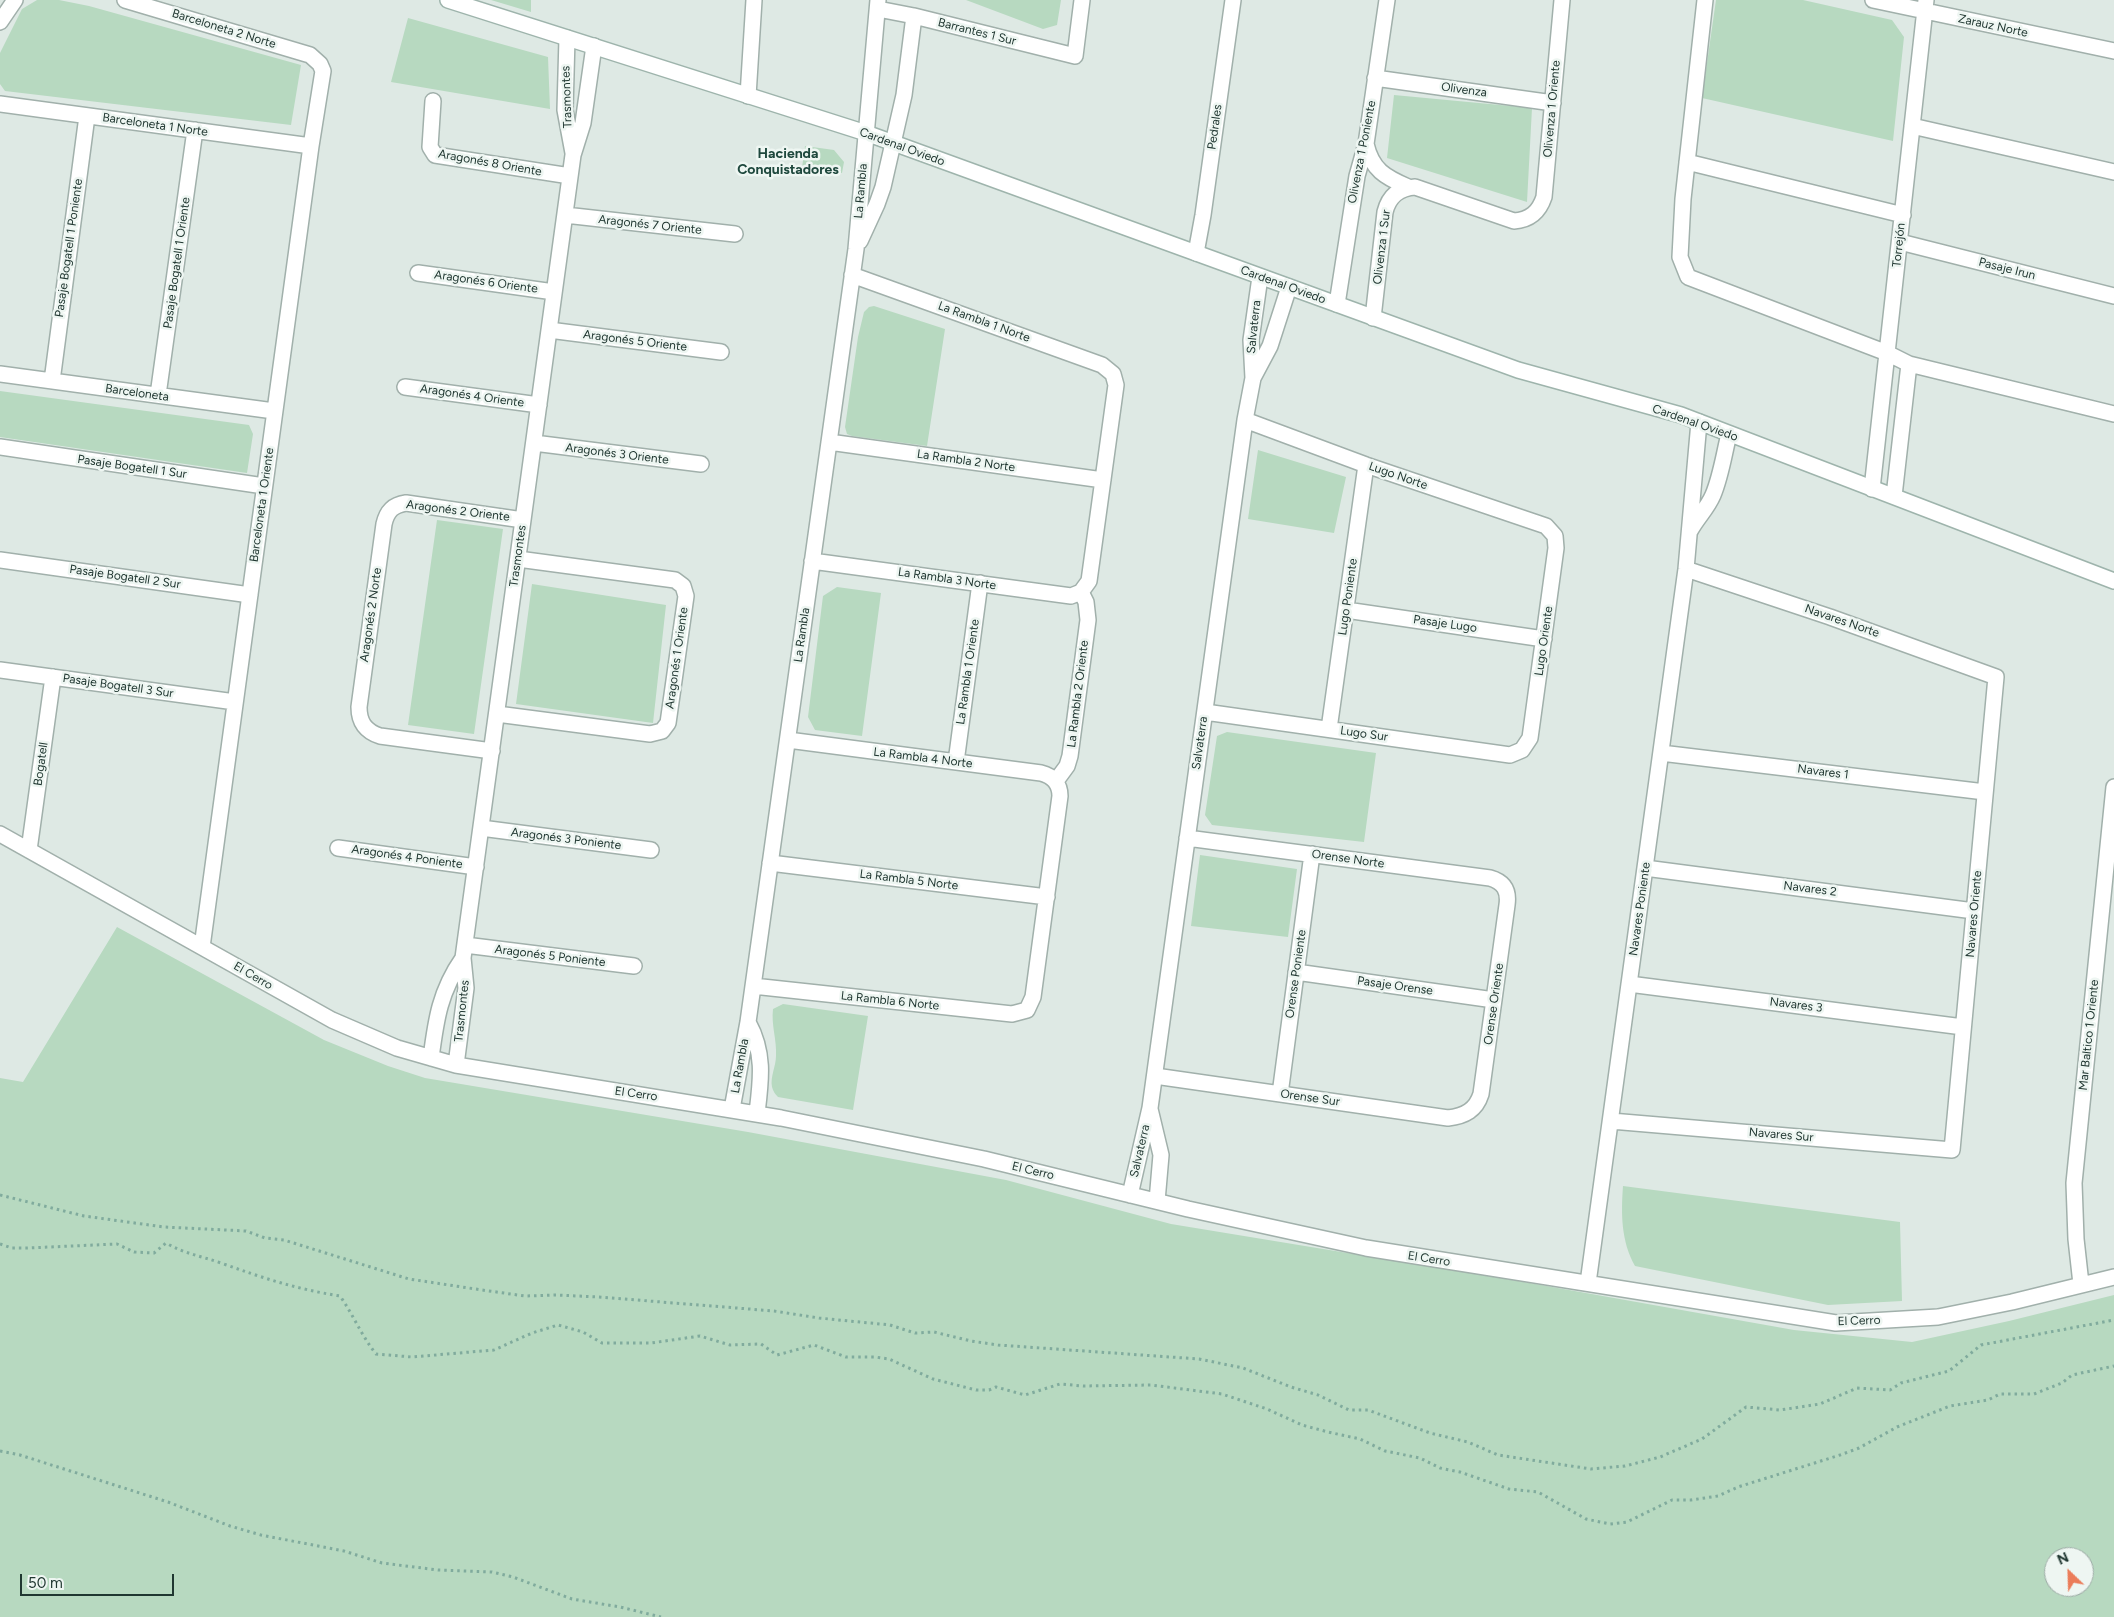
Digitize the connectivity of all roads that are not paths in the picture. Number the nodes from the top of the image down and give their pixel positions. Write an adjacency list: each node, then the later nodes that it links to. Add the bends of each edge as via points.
1 (15, 0): 15 (street)
2 (125, 0): 19 (street, Barceloneta 2 Norte, via 310,55)
3 (448, 0): 11 (street, Cardenal Oviedo)
4 (754, 0): 21 (street)
5 (1082, 0): 14 (street, Barrantes 1 Sur, via 1075,56)
6 (1233, 0): 42 (street, Pedrales)
7 (1387, 0): 20 (street, Olivenza 1 Poniente)
8 (1562, 0): 23 (street, Olivenza 1 Oriente)
9 (1705, 0): 33 (street)
10 (1873, 0): 13 (street, Zarauz Norte)
11 (470, 3): 16 (street, Cardenal Oviedo)
12 (878, 5): 14 (street, Barrantes 1 Sur); 28 (street, La Rambla)
13 (1926, 6): 18 (street, Zarauz Norte); 26 (street, Torrejón)
14 (914, 16): 29 (street, La Rambla, via 904,95)
15 (0, 22)
16 (567, 38): 17 (street, Cardenal Oviedo); 32 (street, Trasmontes, via 565,110)
17 (594, 46): 21 (street, Cardenal Oviedo); 32 (street, Trasmontes, via 583,123)
18 (2114, 51)
19 (320, 64): 31 (street, Barceloneta 1 Oriente, via 323,79)
20 (1375, 78): 23 (street, Olivenza); 30 (street, Olivenza 1 Poniente)
21 (748, 96): 28 (street, Cardenal Oviedo)
22 (433, 101): 35 (street, Aragonés 8 Oriente, via 430,147 435,155)
23 (1553, 103): 36 (street, Olivenza 1 Oriente, via 1544,197 1533,215 1509,220)
24 (0, 104): 25 (street, Barceloneta 1 Norte)
25 (87, 116): 27 (street, Barceloneta 1 Norte); 57 (street, Pasaje Bogatell 1 Poniente)
26 (1912, 126): 34 (street); 38 (street, Torrejón)
27 (195, 130): 31 (street, Barceloneta 1 Norte); 59 (street, Pasaje Bogatell 1 Oriente)
28 (866, 133): 29 (street, Cardenal Oviedo); 41 (street, La Rambla)
29 (892, 143): 41 (street, La Rambla, via 877,204); 42 (street, Cardenal Oviedo)
30 (1366, 144): 36 (street, via 1377,168); 49 (street, Olivenza 1 Poniente, via 1357,176)
31 (311, 146): 61 (street, Barceloneta 1 Oriente)
32 (573, 154): 35 (street, Trasmontes)
33 (1687, 162): 38 (street); 53 (street, via 1680,257 1688,277)
34 (2114, 172)
35 (570, 176): 37 (street, Trasmontes)
36 (1408, 187): 50 (street, Olivenza 1 Sur, via 1394,194 1387,204)
37 (565, 215): 39 (street, Aragonés 7 Oriente); 47 (street, Trasmontes)
38 (1903, 215): 40 (street, Torrejón)
39 (735, 234)
40 (1900, 242): 48 (street, Pasaje Irun); 53 (street, Torrejón)
41 (856, 249): 44 (street, La Rambla)
42 (1196, 254): 45 (street, Cardenal Oviedo)
43 (418, 273): 47 (street, Aragonés 6 Oriente)
44 (852, 275): 66 (street, La Rambla); 71 (street, La Rambla 1 Norte, via 1102,365 1113,374 1116,385)
45 (1260, 277): 46 (street, Cardenal Oviedo); 56 (street, Salvaterra, via 1251,340)
46 (1289, 287): 49 (street, Cardenal Oviedo); 56 (street, Salvaterra, via 1270,346)
47 (554, 292): 51 (street, Trasmontes)
48 (2114, 296)
49 (1337, 304): 50 (street, Cardenal Oviedo)
50 (1373, 318): 64 (street, Cardenal Oviedo, via 1518,370)
51 (549, 330): 52 (street, Aragonés 5 Oriente); 60 (street, Trasmontes)
52 (721, 352)
53 (1887, 353): 54 (street); 73 (street, Torrejón)
54 (1909, 364): 62 (street); 74 (street)
55 (0, 374): 57 (street, Barceloneta)
56 (1253, 378): 63 (street, Salvaterra)
57 (52, 381): 59 (street, Barceloneta)
58 (405, 387): 60 (street, Aragonés 4 Oriente)
59 (158, 396): 61 (street, Barceloneta)
60 (539, 405): 67 (street, Trasmontes)
61 (274, 412): 72 (street, Barceloneta 1 Oriente)
62 (2114, 414)
63 (1245, 420): 70 (street, Lugo Norte); 93 (street, Salvaterra)
64 (1699, 422): 65 (street, Cardenal Oviedo); 78 (street, Navares Poniente)
65 (1729, 434): 73 (street, Cardenal Oviedo); 78 (street, Navares Poniente, via 1714,493)
66 (829, 442): 71 (street, La Rambla 2 Norte); 81 (street, La Rambla)
67 (534, 443): 69 (street, Aragonés 3 Oriente); 76 (street, Trasmontes)
68 (0, 447): 72 (street, Pasaje Bogatell 1 Sur)
69 (701, 464)
70 (1366, 465): 77 (street, Lugo Norte, via 1534,521); 87 (street, Lugo Poniente)
71 (1103, 480): 85 (street, via 1089,581)
72 (264, 486): 86 (street, Barceloneta 1 Oriente)
73 (1872, 489): 74 (street, Cardenal Oviedo)
74 (1894, 496): 83 (street, Cardenal Oviedo)
75 (393, 507): 76 (street, Aragonés 2 Oriente, via 413,503); 98 (street, Aragonés 2 Norte, via 385,517 382,533 359,707 360,720 373,734 380,736)
76 (523, 520): 79 (street, Trasmontes)
77 (1551, 531): 88 (street, Lugo Oriente, via 1556,548)
78 (1688, 535): 82 (street, Navares Poniente)
79 (518, 558): 94 (street, Trasmontes); 94 (street, Aragonés 1 Oriente, via 675,580 683,586 686,596 668,723 662,731 650,734)
80 (0, 560): 86 (street, Pasaje Bogatell 2 Sur)
81 (812, 561): 84 (street, La Rambla 3 Norte); 96 (street, La Rambla)
82 (1686, 569): 91 (street, Navares Norte, via 1830,616); 99 (street, Navares Poniente)
83 (2114, 580)
84 (980, 583): 85 (street, La Rambla 3 Norte, via 1071,596); 100 (street, La Rambla 1 Oriente)
85 (1081, 592): 101 (street, La Rambla 2 Oriente, via 1088,620 1070,756)
86 (250, 595): 92 (street, Barceloneta 1 Oriente)
87 (1346, 610): 88 (street, Pasaje Lugo); 95 (street, Lugo Poniente)
88 (1544, 639): 97 (street, Lugo Oriente, via 1531,732)
89 (0, 670): 90 (street, Pasaje Bogatell 3 Sur)
90 (53, 677): 92 (street, Pasaje Bogatell 3 Sur); 108 (street, Bogatell)
91 (1996, 677): 103 (street, Navares Oriente)
92 (235, 702): 117 (street, Barceloneta 1 Oriente)
93 (1205, 712): 95 (street, Lugo Sur); 106 (street, Salvaterra)
94 (497, 714): 98 (street, Trasmontes)
95 (1329, 729): 97 (street, Lugo Sur, via 1510,755)
96 (788, 740): 100 (street, La Rambla 4 Norte); 111 (street, La Rambla)
97 (1522, 750)
98 (492, 752): 104 (street, Trasmontes)
99 (1661, 752): 103 (street, Navares 1); 113 (street, Navares Poniente)
100 (956, 762): 101 (street, La Rambla 4 Norte, via 1041,773)
101 (1056, 780): 115 (street, via 1060,796)
102 (2114, 787): 140 (street, Mar Baltico 1 Oriente, via 2074,1183)
103 (1985, 792): 116 (street, Navares Oriente)
104 (481, 828): 109 (street, Aragonés 3 Poniente); 112 (street, Trasmontes)
105 (0, 834): 108 (street, El Cerro)
106 (1187, 838): 110 (street, Orense Norte); 128 (street, Salvaterra)
107 (338, 848): 112 (street, Aragonés 4 Poniente)
108 (30, 850): 117 (street, El Cerro)
109 (651, 850)
110 (1312, 854): 114 (street, Orense Norte, via 1490,878); 120 (street, Orense Poniente)
111 (770, 862): 115 (street, La Rambla 5 Norte); 122 (street, La Rambla)
112 (476, 867): 118 (street, Trasmontes)
113 (1645, 868): 116 (street, Navares 2); 121 (street, Navares Poniente)
114 (1506, 888): 123 (street, Orense Oriente, via 1508,905)
115 (1047, 897): 122 (street, La Rambla 6 Norte, via 1032,1002 1023,1013)
116 (1974, 911): 125 (street, Navares Oriente)
117 (202, 947): 126 (street, El Cerro, via 332,1020 396,1048)
118 (464, 951): 119 (street, Aragonés 5 Poniente); 126 (street, Trasmontes, via 439,1006); 127 (street, Trasmontes, via 466,988)
119 (634, 966)
120 (1296, 972): 123 (street, Pasaje Orense); 129 (street, Orense Poniente)
121 (1629, 984): 125 (street, Navares 3); 134 (street, Navares Poniente)
122 (753, 986): 124 (street, La Rambla)
123 (1494, 1000): 133 (street, Orense Oriente, via 1481,1094 1475,1108)
124 (748, 1022): 131 (street, La Rambla); 132 (street, La Rambla, via 758,1042 761,1060)
125 (1963, 1027): 135 (street, Navares Oriente)
126 (431, 1058): 127 (street, El Cerro)
127 (456, 1065): 131 (street, El Cerro)
128 (1155, 1076): 129 (street, Orense Sur); 130 (street, Salvaterra)
129 (1280, 1094): 133 (street, Orense Sur, via 1448,1118)
130 (1150, 1108): 136 (street, Salvaterra); 137 (street, Salvaterra, via 1159,1142)
131 (732, 1109): 132 (street, El Cerro)
132 (757, 1114): 136 (street, El Cerro, via 984,1159)
133 (1466, 1114)
134 (1611, 1120): 135 (street, Navares Sur); 139 (street, Navares Poniente)
135 (1952, 1150)
136 (1130, 1195): 137 (street, El Cerro)
137 (1158, 1201): 139 (street, El Cerro, via 1366,1248)
138 (2114, 1277): 140 (street, El Cerro)
139 (1588, 1283): 140 (street, El Cerro, via 1836,1323 1938,1317)
140 (2080, 1284)

